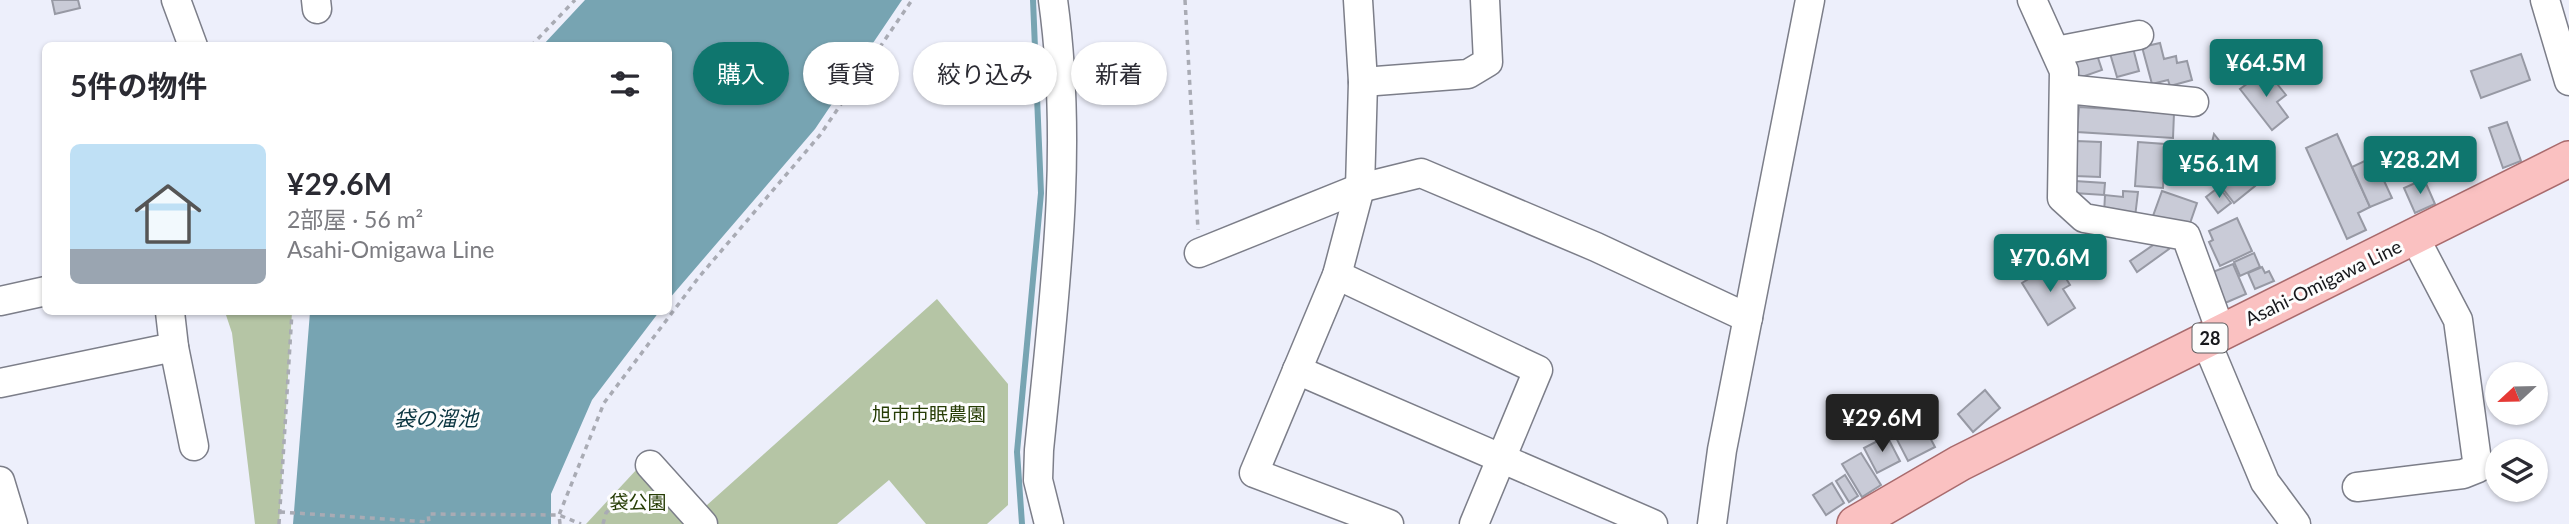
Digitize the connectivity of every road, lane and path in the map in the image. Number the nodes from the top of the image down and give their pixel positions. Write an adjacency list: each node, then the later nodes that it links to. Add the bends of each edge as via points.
1 (176, 0): 12 (street)
2 (575, 0): 13 (path)
3 (912, 0): 26 (path, via 820,135)
4 (1053, 0): 48 (street, via 1063,177 1039,450 1038,480)
5 (1185, 0): 22 (path)
6 (1358, 0): 16 (street)
7 (1485, 0): 16 (street, via 1488,62 1468,74)
8 (1810, 0): 30 (street)
9 (2032, 0): 14 (street)
10 (2545, 0): 15 (street)
11 (2139, 35): 14 (street)
12 (192, 42)
13 (535, 42)
14 (2056, 51): 17 (street)
15 (2569, 81)
16 (1363, 82): 20 (street)
17 (2066, 89): 18 (street); 31 (street, via 2062,198 2084,218 2186,236)
18 (2194, 102)
19 (2569, 159): 21 (main road, Asahi-Omigawa Line / 28)
20 (1360, 188): 22 (street); 23 (street); 30 (street, via 1422,173)
21 (2414, 236): 31 (main road, Asahi-Omigawa Line / 28); 38 (street, via 2458,320 2478,468 2463,474)
22 (1199, 253)
23 (1337, 275): 33 (street); 36 (street, via 1538,370)
24 (42, 291): 25 (street)
25 (0, 301)
26 (672, 313)
27 (170, 315): 32 (street)
28 (292, 315): 40 (path)
29 (670, 315): 41 (path, via 604,403)
30 (1748, 318): 52 (street)
31 (2213, 336): 53 (main road, Asahi-Omigawa Line / 28, via 1960,463); 54 (street, via 2265,482)
32 (174, 347): 34 (street); 35 (street)
33 (1297, 370): 36 (street); 49 (street, via 1254,472)
34 (0, 383)
35 (194, 446)
36 (1499, 458): 50 (street); 51 (street)
37 (650, 479): 46 (path, via 623,494 606,513); 47 (street)
38 (2357, 487)
39 (1, 490): 42 (street)
40 (280, 512): 41 (path, via 429,523 429,513); 43 (path)
41 (559, 515): 44 (path); 45 (path)
42 (13, 524)
43 (279, 524)
44 (560, 524)
45 (581, 524)
46 (603, 524)
47 (703, 524)
48 (1049, 524)
49 (1389, 524)
50 (1474, 524)
51 (1653, 524)
52 (1712, 524)
53 (1855, 524)
54 (2296, 524)

